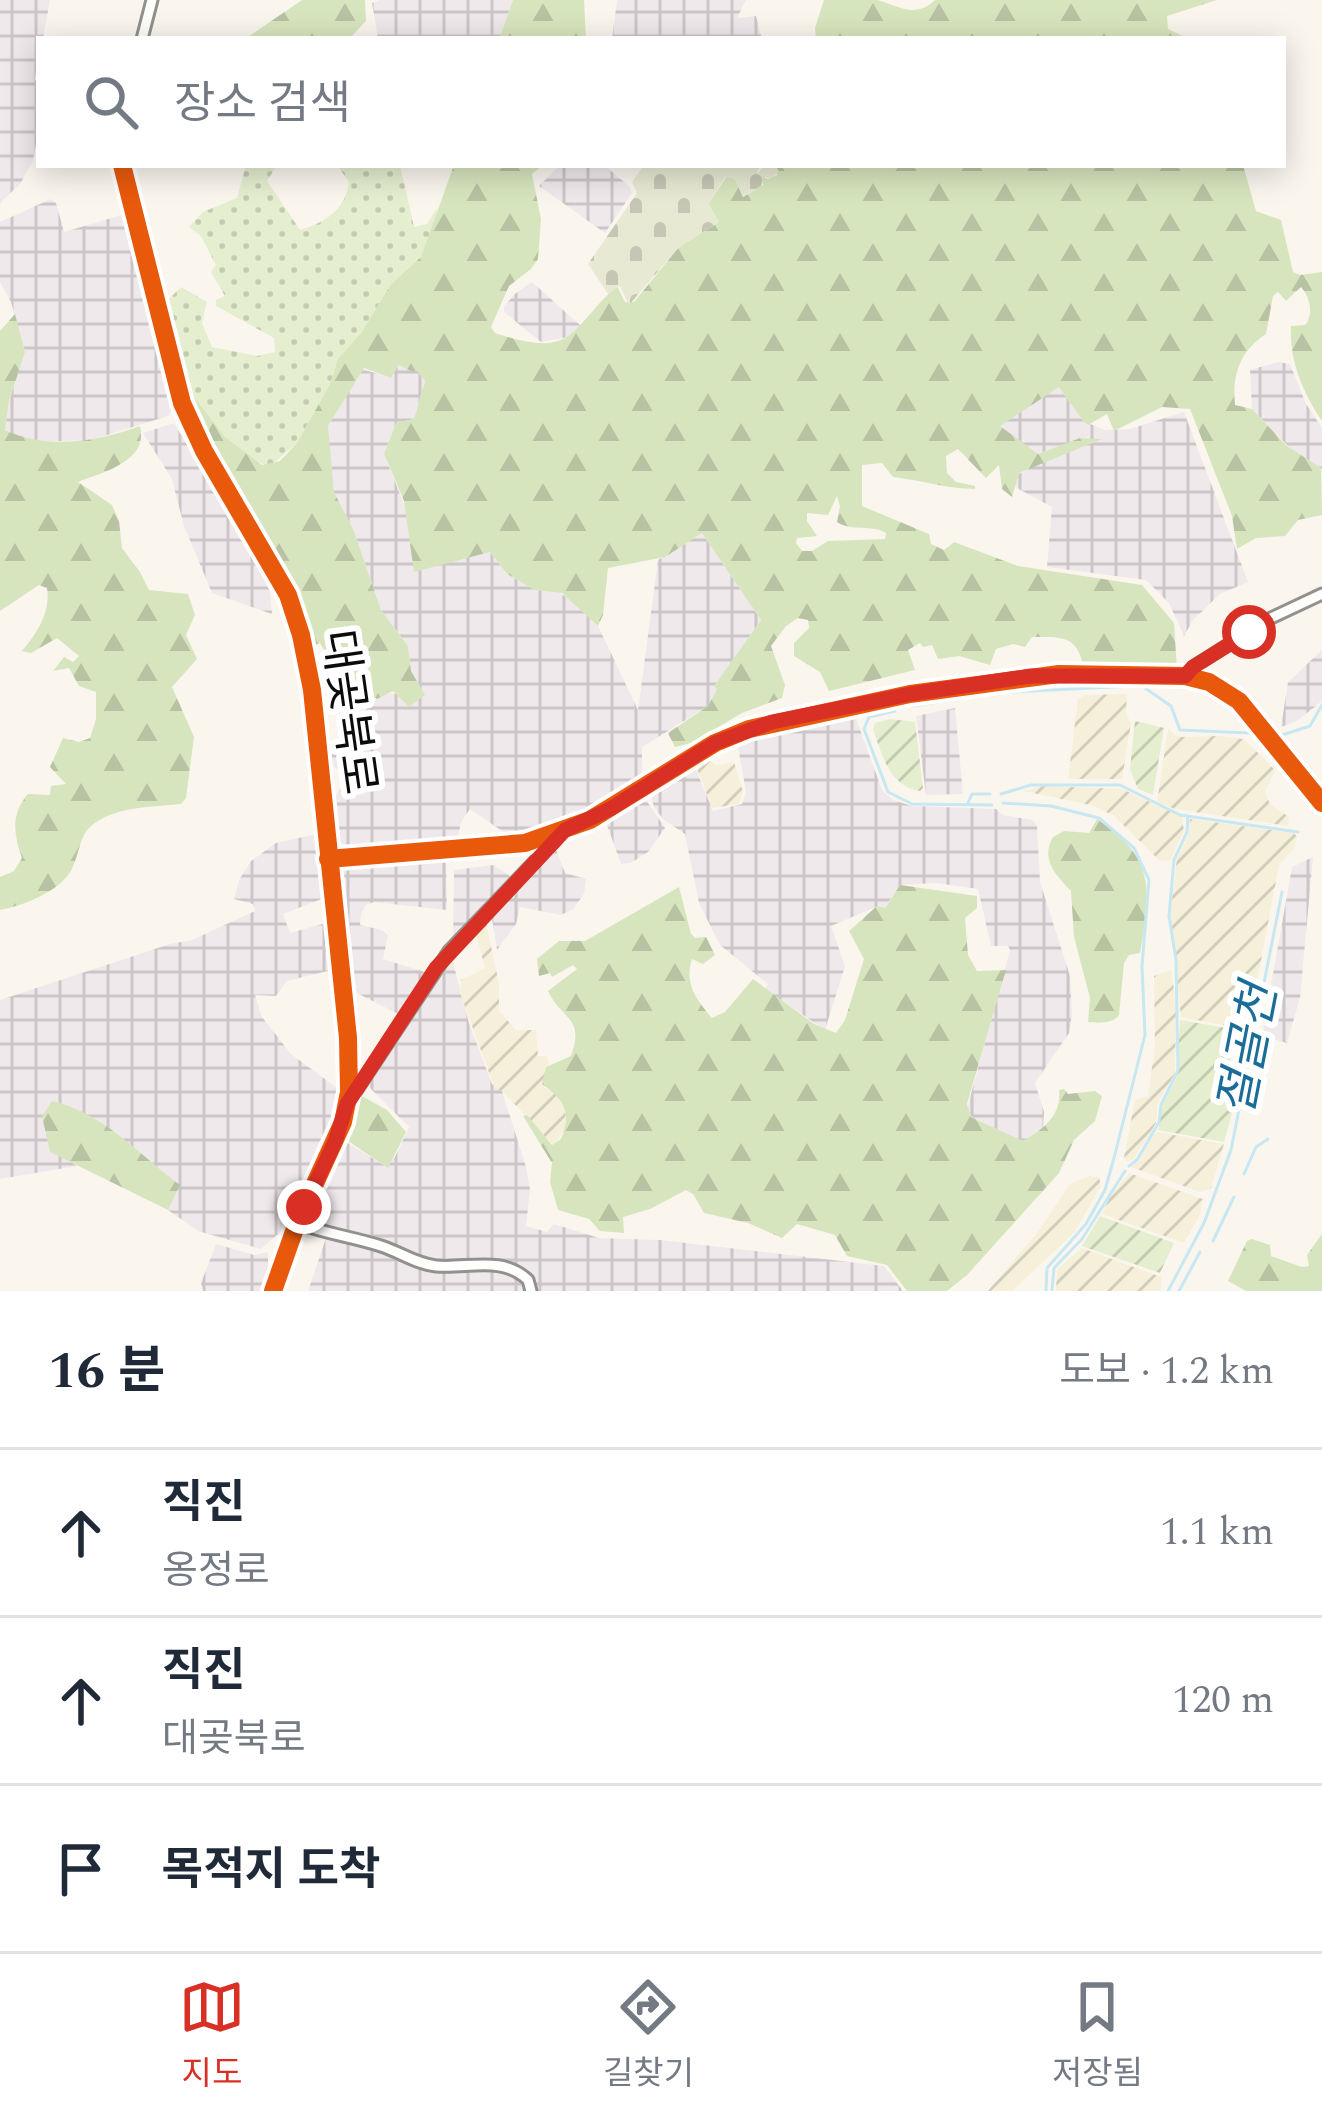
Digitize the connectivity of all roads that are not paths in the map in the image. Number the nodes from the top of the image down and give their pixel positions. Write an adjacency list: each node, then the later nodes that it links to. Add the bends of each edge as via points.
1 (152, 0): 2 (street)
2 (143, 36)
3 (123, 168): 8 (street, 대곶북로, via 182,404 277,572 301,635)
4 (1322, 594): 5 (street)
5 (1185, 676): 6 (street, via 1230,693); 7 (street, via 1031,676 772,722 715,743)
6 (1320, 800)
7 (565, 830): 9 (street, via 506,846); 12 (street, via 449,951)
8 (326, 832): 9 (street, via 336,849); 10 (street, 대곶북로)
9 (357, 856): 10 (street); 11 (street, via 338,866)
10 (328, 859): 11 (street, 대곶북로)
11 (331, 892): 12 (street, 대곶북로)
12 (347, 1104): 13 (street, 대곶북로)
13 (298, 1223): 14 (street, 대곶북로); 15 (street, via 436,1266 516,1271)
14 (273, 1291)
15 (531, 1291)

